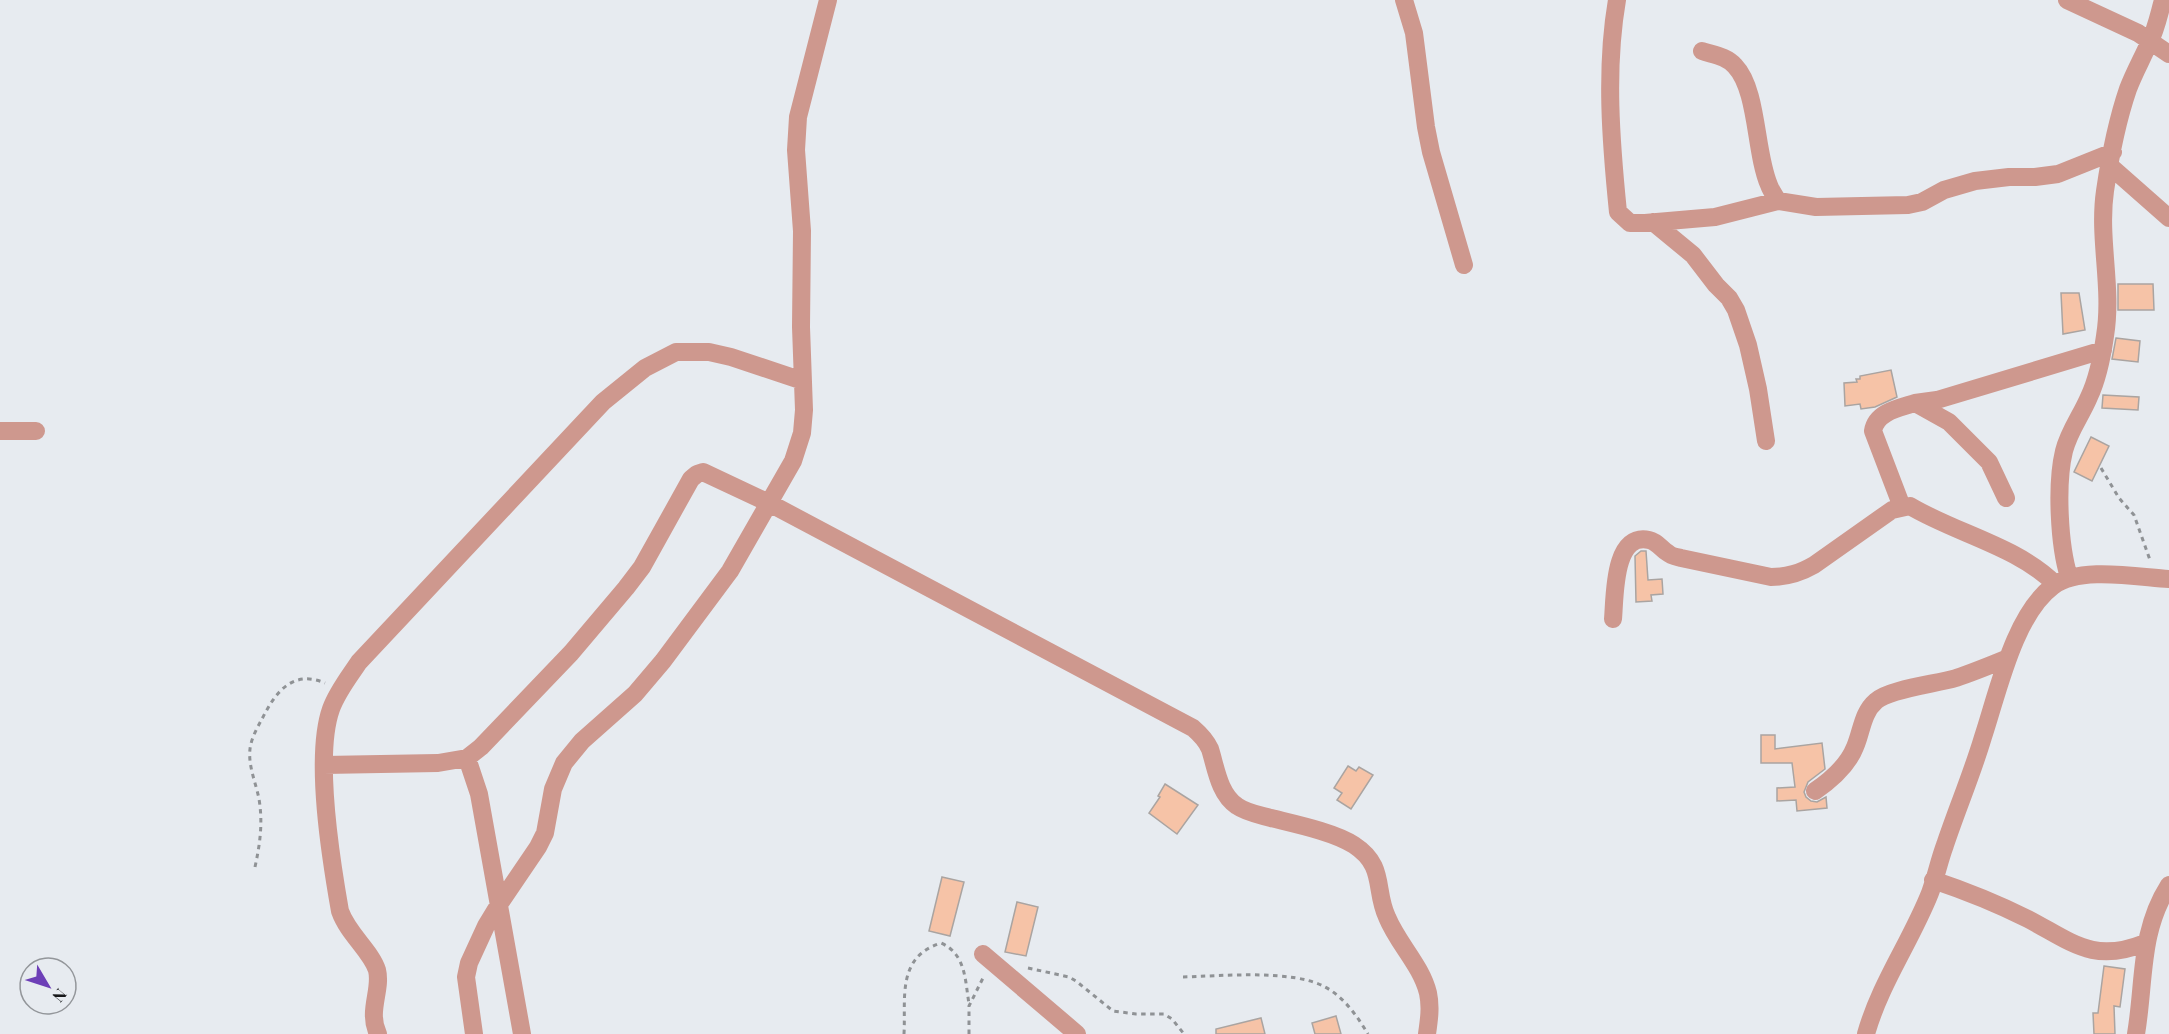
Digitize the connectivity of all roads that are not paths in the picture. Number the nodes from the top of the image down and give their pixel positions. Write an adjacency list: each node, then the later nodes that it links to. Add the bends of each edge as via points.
1 (828, 0): 15 (street, via 798,117)
2 (1404, 0): 13 (street, via 1414,33 1431,152)
3 (1617, 0): 12 (street, via 1613,20 1611,141 1618,212 1630,223)
4 (2067, 0): 6 (street)
5 (2163, 0): 6 (street)
6 (2150, 42): 8 (street); 9 (street, via 2127,91)
7 (1702, 51): 10 (street, via 1724,57 1741,73 1769,184)
8 (2169, 54)
9 (2111, 159): 10 (street, via 2058,174 1975,181 1908,205 1816,207); 11 (street); 14 (street, via 2102,224 2109,290)
10 (1778, 201): 12 (street, via 1714,217)
11 (2169, 218)
12 (1653, 222): 19 (street, via 1693,255 1736,310 1748,345)
13 (1464, 265)
14 (2103, 350): 16 (street); 24 (street, via 2088,399 2064,450 2060,505)
15 (803, 381): 21 (street, via 802,433 793,461); 28 (street, via 709,352 676,352 645,368 603,402 359,662 331,710)
16 (1915, 404): 20 (street, via 1948,423 1989,462); 22 (street, via 1879,417 1873,431)
17 (0, 430): 18 (street)
18 (36, 431)
19 (1766, 441)
20 (2006, 498)
21 (769, 503): 27 (street, via 703,472 696,474 642,567 620,596 571,653); 32 (street, via 730,571 663,661 564,763 553,789 545,833); 39 (street, via 1193,728 1204,739 1219,781 1235,805 1248,812 1313,828 1353,845 1370,860 1379,876 1386,915 1424,982 1429,995)
22 (1902, 507): 24 (street, via 1910,506 1978,537); 25 (street, via 1875,521 1801,573 1786,577 1681,558 1653,541 1632,543 1619,562)
23 (2163, 579): 24 (street, via 2095,575)
24 (2062, 581): 26 (street, via 2033,608)
25 (1613, 619)
26 (2008, 658): 29 (street, via 1956,678 1882,696 1864,717 1851,755); 30 (street)
27 (467, 759): 28 (street); 32 (street, via 480,794)
28 (324, 765): 35 (street, via 340,911 377,972 374,1026)
29 (1815, 791)
30 (1933, 880): 33 (street, via 2028,919 2078,947 2103,951); 40 (street)
31 (2169, 885): 33 (street, via 2157,906)
32 (500, 903): 36 (street, via 486,926 466,977); 37 (street)
33 (2145, 943): 41 (street)
34 (988, 958): 38 (street)
35 (378, 1034)
36 (474, 1034)
37 (522, 1034)
38 (1077, 1034)
39 (1427, 1034)
40 (1866, 1034)
41 (2136, 1034)

